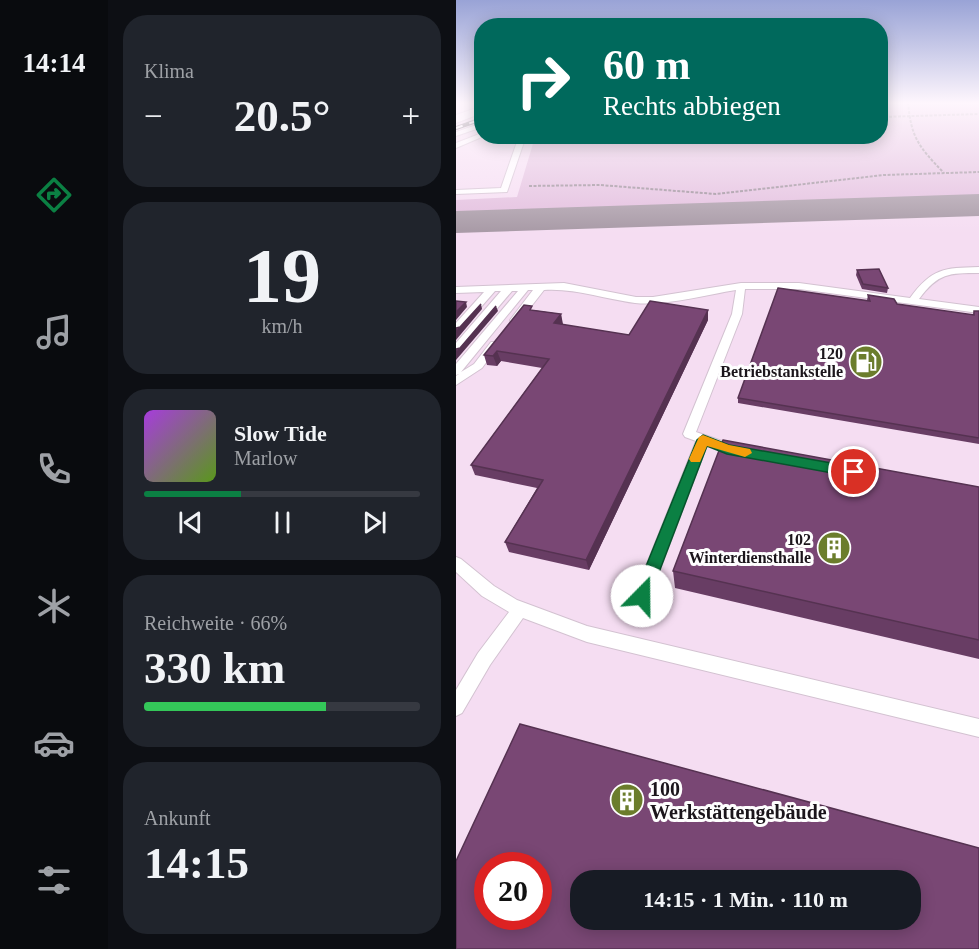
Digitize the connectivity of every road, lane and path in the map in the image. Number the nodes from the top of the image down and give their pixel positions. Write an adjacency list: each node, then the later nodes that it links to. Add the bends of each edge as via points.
1 (519, 146): 6 (lane, via 504,190)
2 (920, 146): 4 (path)
3 (979, 172): 4 (path)
4 (945, 173): 5 (path, via 884,175 716,194 600,185)
5 (529, 186)
6 (456, 192)
7 (979, 270): 15 (lane, via 934,275)
8 (741, 286): 9 (lane, via 653,300 576,288); 15 (lane, via 799,286); 21 (lane, via 736,314 689,434)
9 (541, 287): 11 (lane); 20 (lane, via 478,366)
10 (509, 288): 11 (lane); 12 (lane); 18 (lane)
11 (525, 288): 19 (lane)
12 (492, 289): 13 (lane); 17 (lane)
13 (460, 290): 14 (lane)
14 (456, 298)
15 (913, 301): 16 (lane)
16 (979, 309)
17 (456, 329)
18 (456, 350)
19 (456, 371)
20 (456, 381)
21 (703, 440): 22 (lane); 24 (lane)
22 (748, 453)
23 (456, 563): 25 (lane, via 489,591)
24 (642, 596)
25 (521, 609): 26 (lane, via 484,659); 27 (lane, via 587,634)
26 (456, 707)
27 (979, 728)

